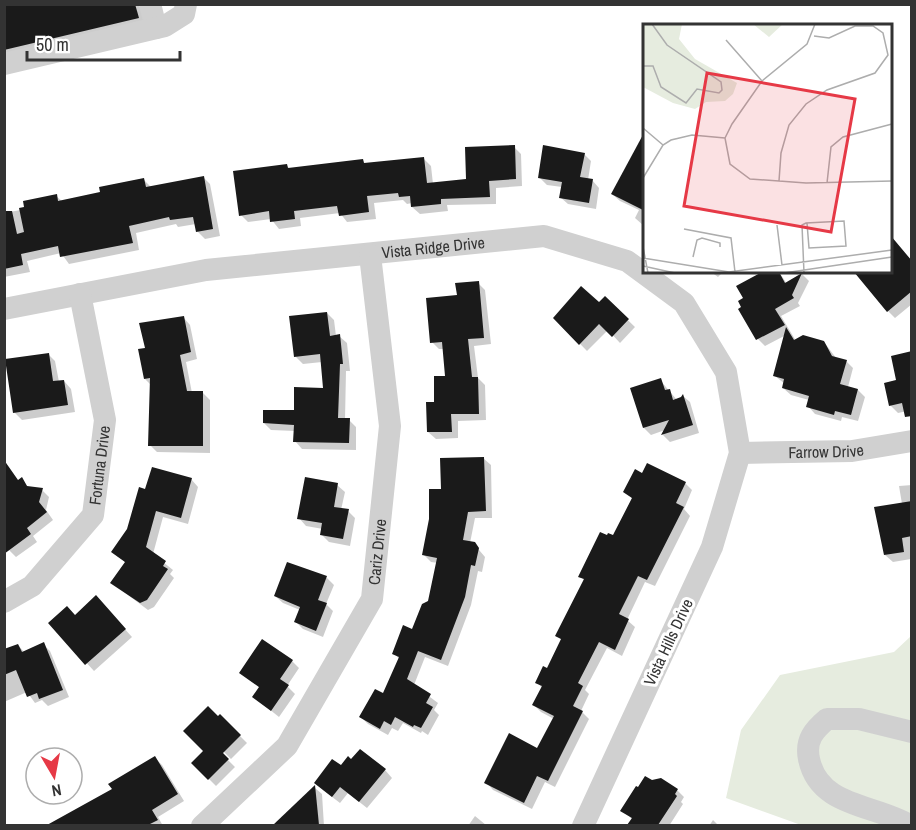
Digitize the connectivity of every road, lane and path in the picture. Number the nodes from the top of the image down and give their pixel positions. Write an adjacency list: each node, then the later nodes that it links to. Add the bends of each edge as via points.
1 (150, 4): 3 (street)
2 (186, 4): 3 (street, via 184,14)
3 (156, 28): 4 (street)
4 (4, 64)
5 (370, 255): 6 (street, Vista Ridge Drive, via 544,236 627,261); 8 (street, Vista Ridge Drive, via 207,270); 14 (street, Cariz Drive, via 390,426 372,599 288,746)
6 (643, 273)
7 (643, 273): 11 (street, Vista Ridge Drive, via 684,303 726,372)
8 (80, 294): 9 (street, Vista Ridge Drive); 12 (street, Fortuna Drive, via 105,420 93,515 32,586)
9 (4, 309)
10 (912, 441): 11 (street, Farrow Drive, via 852,451)
11 (740, 453): 15 (street, Vista Hills Drive, via 712,547)
12 (4, 602)
13 (912, 732): 16 (street, via 859,719 827,719 813,731 809,742 814,773 825,789)
14 (202, 825)
15 (583, 825)
16 (910, 825)

